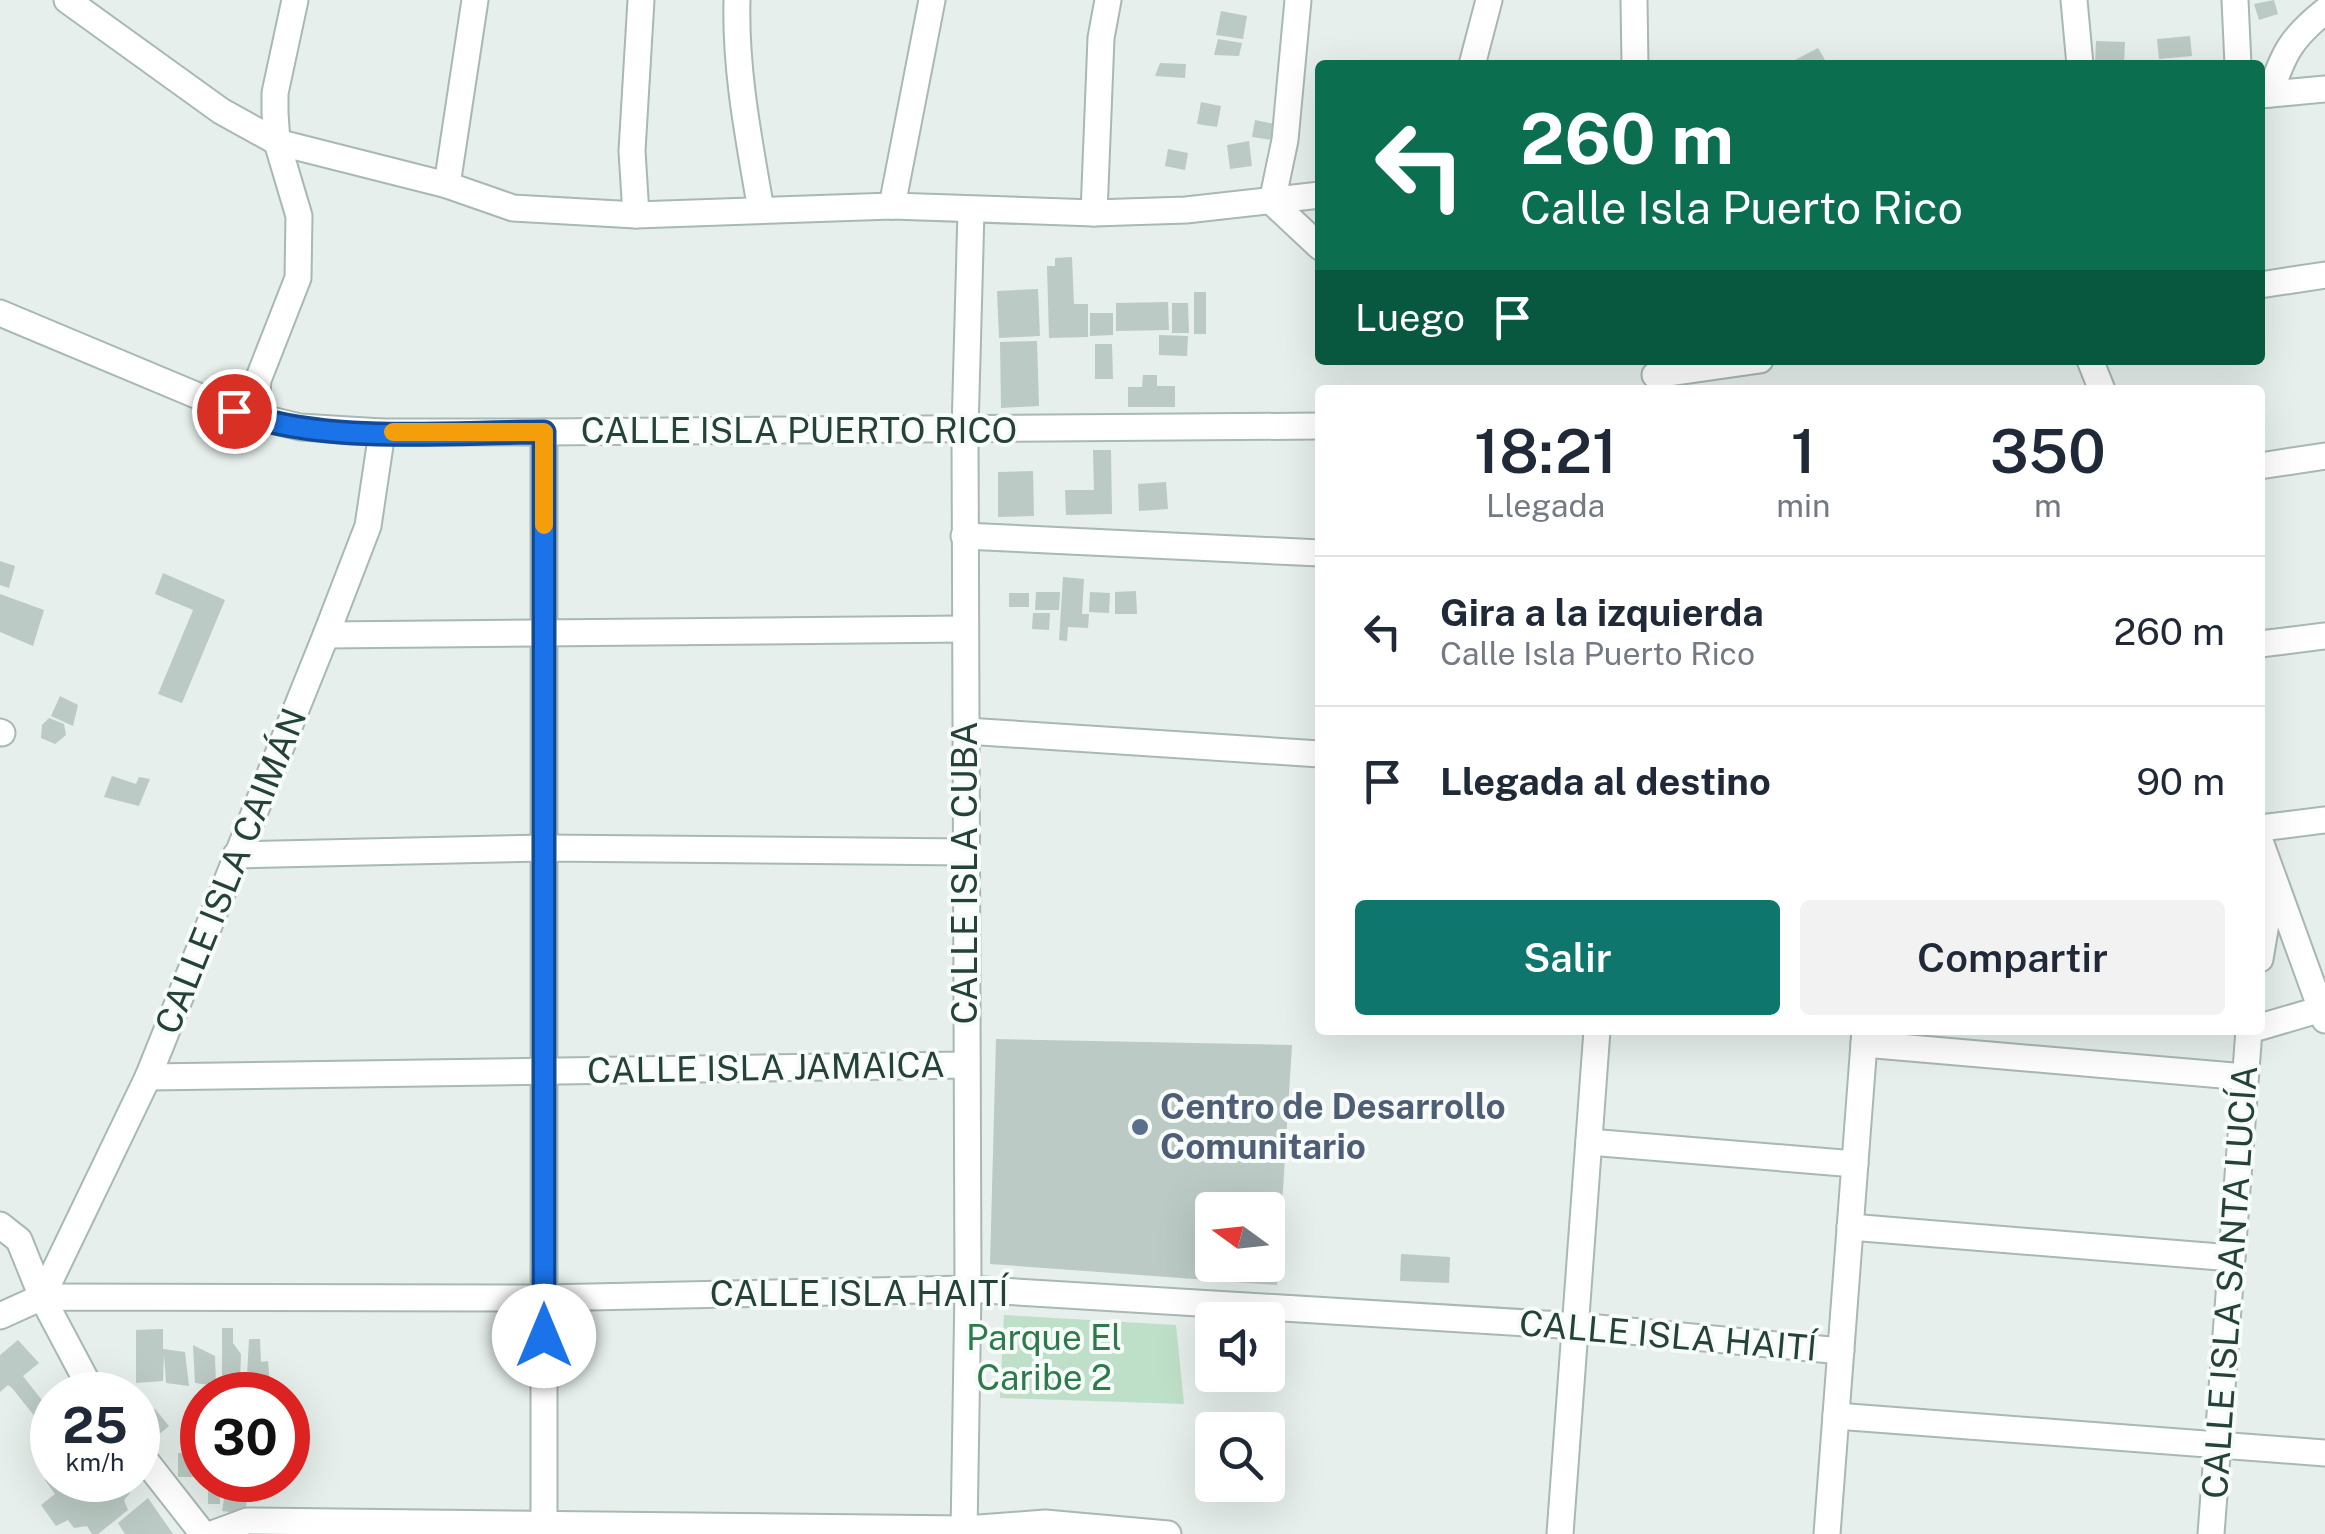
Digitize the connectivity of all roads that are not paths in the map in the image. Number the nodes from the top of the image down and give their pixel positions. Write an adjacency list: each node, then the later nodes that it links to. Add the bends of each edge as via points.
1 (67, 0): 20 (street, via 220,111)
2 (295, 0): 20 (street, via 275,92)
3 (475, 0): 21 (street)
4 (641, 0): 28 (street, via 632,151)
5 (737, 0): 25 (street, via 741,86)
6 (932, 0): 24 (street)
7 (1108, 0): 27 (street)
8 (1298, 0): 23 (street)
9 (1489, 0): 14 (street)
10 (1634, 0): 15 (street)
11 (2074, 0): 16 (street)
12 (2234, 0): 17 (street)
13 (2325, 11): 19 (street, via 2295,35)
14 (1473, 60)
15 (1635, 60)
16 (2080, 60)
17 (2238, 60)
18 (2325, 89): 19 (street)
19 (2265, 95)
20 (276, 142): 21 (street); 35 (street, via 300,216 301,246 298,278 258,380)
21 (447, 185): 28 (street, via 513,208)
22 (1315, 196): 23 (street)
23 (1272, 202): 27 (street); 29 (street)
24 (892, 206): 25 (street); 26 (street)
25 (761, 210): 28 (street)
26 (971, 211): 27 (street); 37 (street, CALLE ISLA CUBA)
27 (1094, 213)
28 (636, 215)
29 (1315, 242)
30 (2325, 275): 31 (street)
31 (2265, 283)
32 (0, 313): 35 (street, CALLE ISLA PUERTO RICO)
33 (1725, 365): 34 (street)
34 (1655, 375)
35 (255, 419): 38 (street, CALLE ISLA PUERTO RICO)
36 (1315, 426): 37 (street, CALLE ISLA PUERTO RICO)
37 (965, 431): 39 (street, CALLE ISLA PUERTO RICO); 42 (street, CALLE ISLA CUBA)
38 (382, 432): 39 (street, CALLE ISLA PUERTO RICO); 46 (street, CALLE ISLA CAIMÁN, via 368,526)
39 (544, 432): 45 (street)
40 (2325, 456): 41 (street)
41 (2265, 465)
42 (964, 536): 43 (street); 44 (street, CALLE ISLA CUBA)
43 (1315, 554)
44 (964, 629): 45 (street); 49 (street, CALLE ISLA CUBA)
45 (544, 633): 46 (street); 53 (street)
46 (326, 635): 55 (street, CALLE ISLA CAIMÁN)
47 (2325, 636): 48 (street)
48 (2265, 643)
49 (966, 731): 50 (street); 54 (street, CALLE ISLA CUBA)
50 (1315, 754)
51 (2325, 820): 52 (street)
52 (2265, 827)
53 (544, 848): 54 (street); 55 (street); 63 (street)
54 (966, 852): 62 (street, CALLE ISLA CUBA)
55 (236, 855): 64 (street, CALLE ISLA CAIMÁN)
56 (2267, 887): 57 (street)
57 (2324, 1012): 58 (street)
58 (2265, 1026)
59 (1597, 1035): 66 (street)
60 (2249, 1035): 65 (street, CALLE ISLA SANTA LUCÍA)
61 (1864, 1037): 65 (street); 67 (street)
62 (964, 1065): 63 (street, CALLE ISLA JAMAICA); 71 (street, CALLE ISLA CUBA)
63 (544, 1071): 64 (street, CALLE ISLA JAMAICA); 73 (street)
64 (148, 1077): 72 (street, CALLE ISLA CAIMÁN)
65 (2245, 1077): 70 (street, CALLE ISLA SANTA LUCÍA)
66 (1588, 1142): 67 (street); 75 (street)
67 (1855, 1164): 69 (street)
68 (0, 1225): 72 (street, via 19,1240)
69 (1850, 1227): 70 (street); 76 (street)
70 (2232, 1258): 79 (street, CALLE ISLA SANTA LUCÍA)
71 (968, 1288): 73 (street, CALLE ISLA HAITÍ); 75 (street, CALLE ISLA HAITÍ); 83 (street, CALLE ISLA CUBA)
72 (42, 1297): 73 (street, CALLE ISLA HAITÍ); 74 (street, CALLE ISLA HAITÍ); 77 (street)
73 (544, 1298): 82 (street)
74 (0, 1316)
75 (1577, 1326): 76 (street, CALLE ISLA HAITÍ); 87 (street)
76 (1841, 1351): 78 (street)
77 (82, 1372)
78 (1836, 1416): 79 (street); 88 (street)
79 (2218, 1446): 80 (street); 89 (street, CALLE ISLA SANTA LUCÍA)
80 (2325, 1453)
81 (160, 1480): 84 (street)
82 (544, 1530): 83 (street); 85 (street, via 239,1521)
83 (965, 1532): 86 (street, via 1045,1523)
84 (202, 1534)
85 (212, 1534)
86 (1168, 1534)
87 (1560, 1534)
88 (1828, 1534)
89 (2212, 1534)

